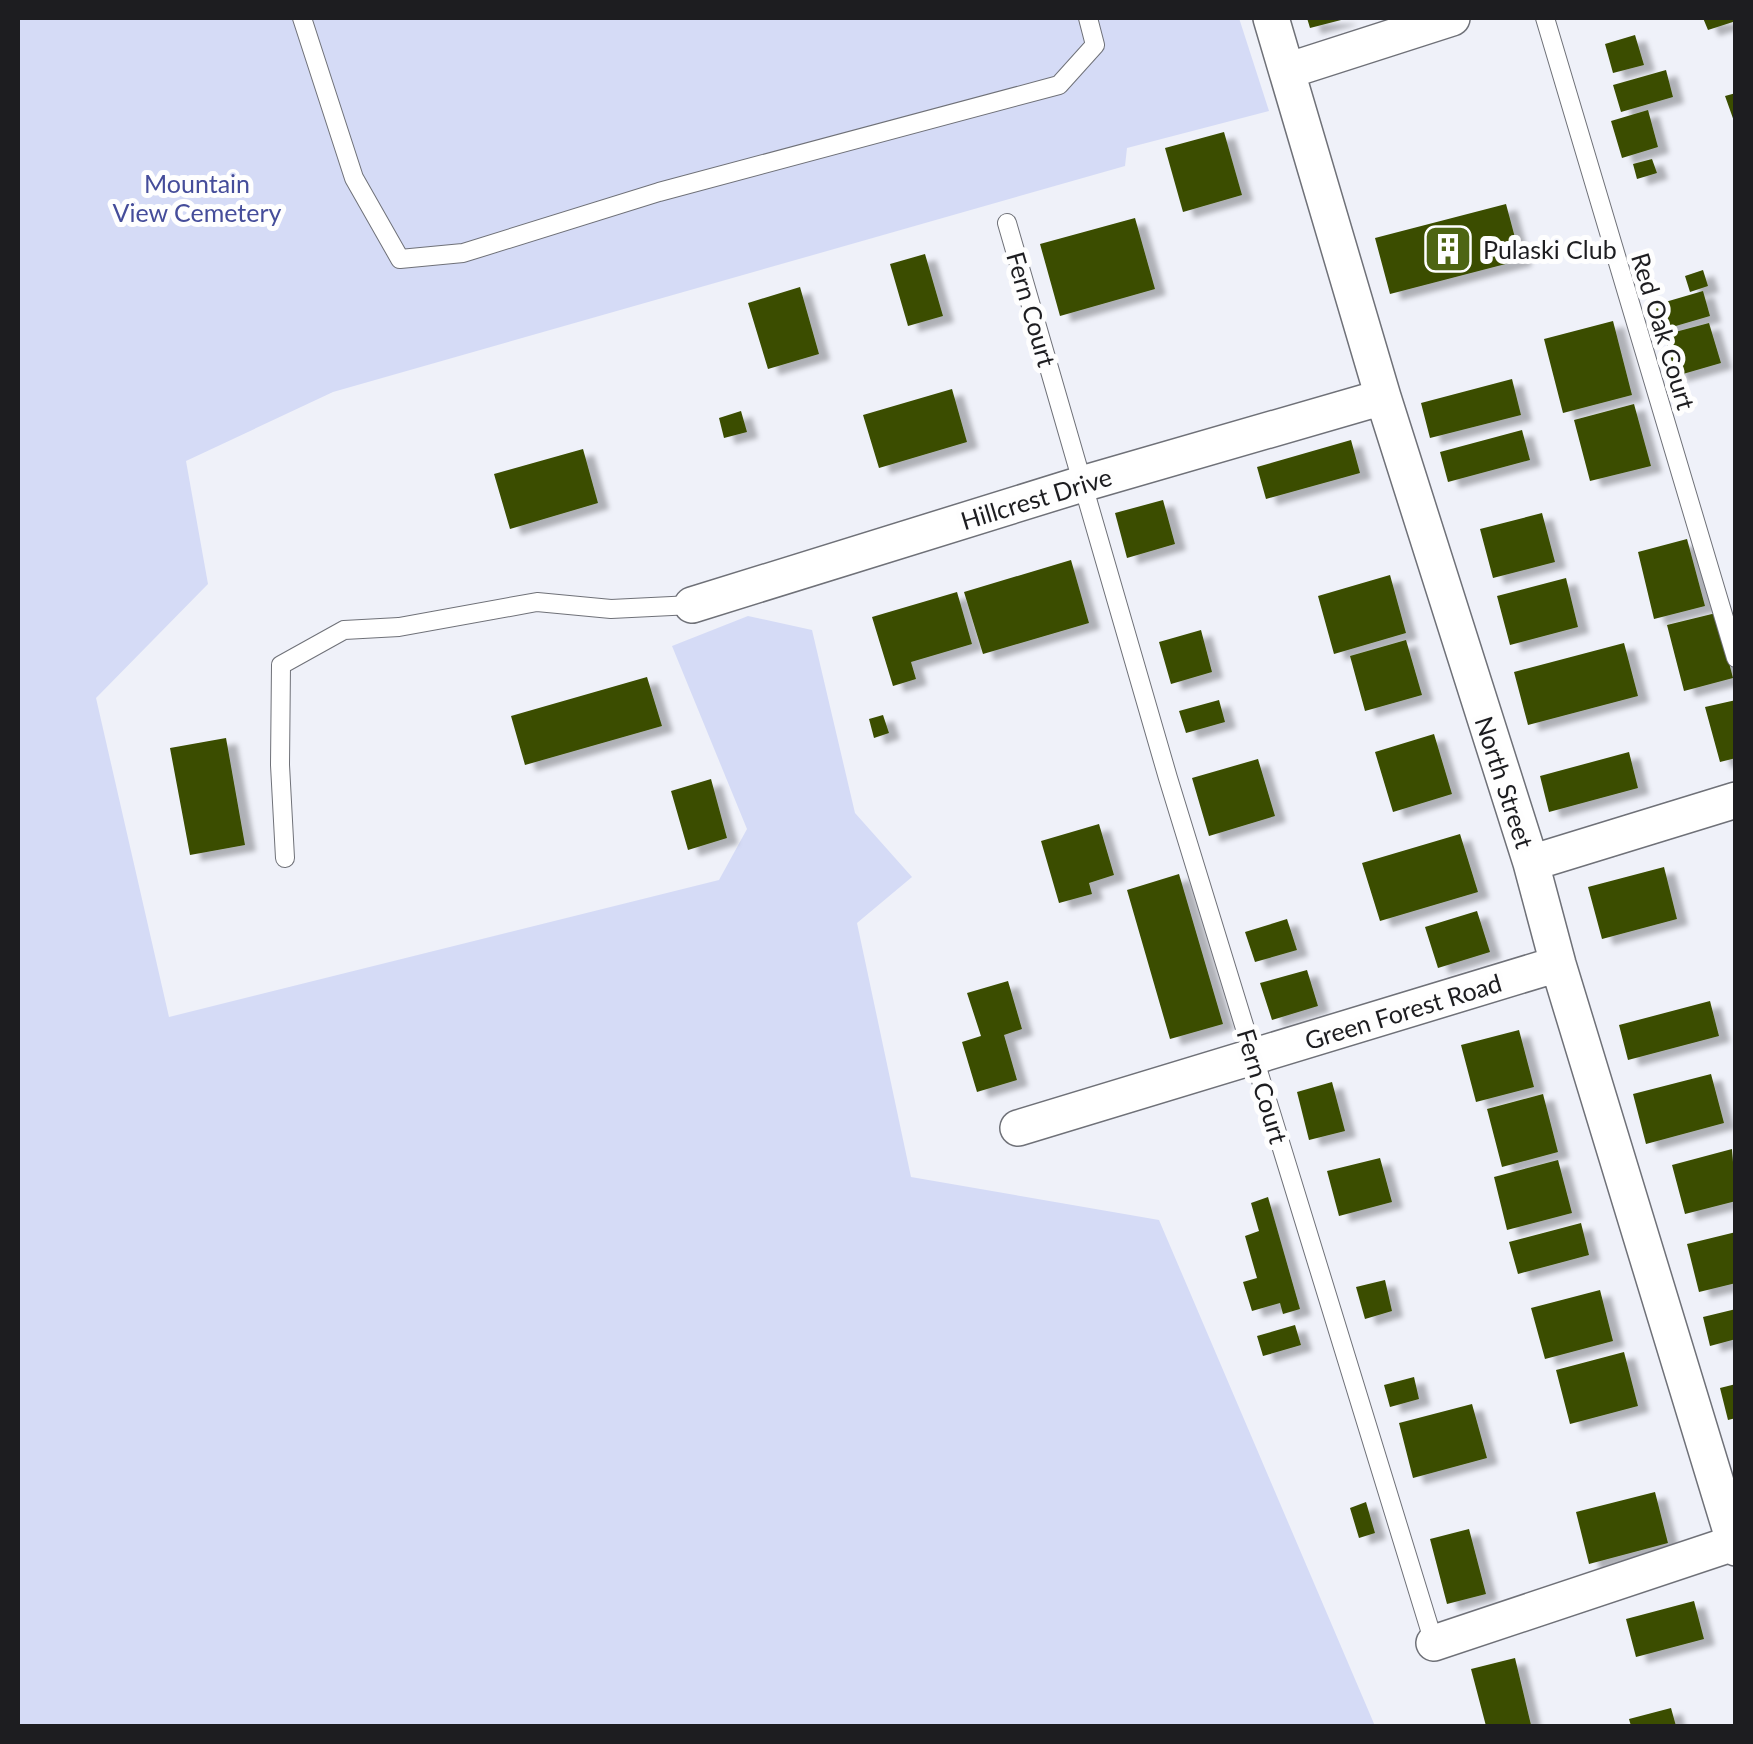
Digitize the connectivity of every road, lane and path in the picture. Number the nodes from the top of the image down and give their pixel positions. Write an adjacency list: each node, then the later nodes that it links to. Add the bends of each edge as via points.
1 (302, 18): 2 (lane, via 354,178 400,259 463,253 658,192 1059,85 1095,45)
2 (1088, 18)
3 (1271, 18): 6 (street, North Street)
4 (1452, 18): 6 (street)
5 (1546, 18): 11 (lane, Red Oak Court)
6 (1287, 71): 8 (street, North Street)
7 (1007, 224): 9 (lane, Fern Court)
8 (1383, 397): 9 (street, Hillcrest Drive); 14 (street, North Street)
9 (1082, 484): 10 (street, Hillcrest Drive); 16 (lane, Fern Court)
10 (692, 605): 13 (lane, via 537,602 415,625 344,630 281,665)
11 (1736, 658)
12 (1736, 800): 14 (street)
13 (285, 858)
14 (1531, 863): 15 (street, North Street)
15 (1558, 964): 16 (street, Green Forest Road); 18 (street, North Street)
16 (1254, 1057): 17 (street, Green Forest Road); 19 (lane, Fern Court)
17 (1018, 1128)
18 (1735, 1545): 19 (street, Fern Court)
19 (1434, 1643)

